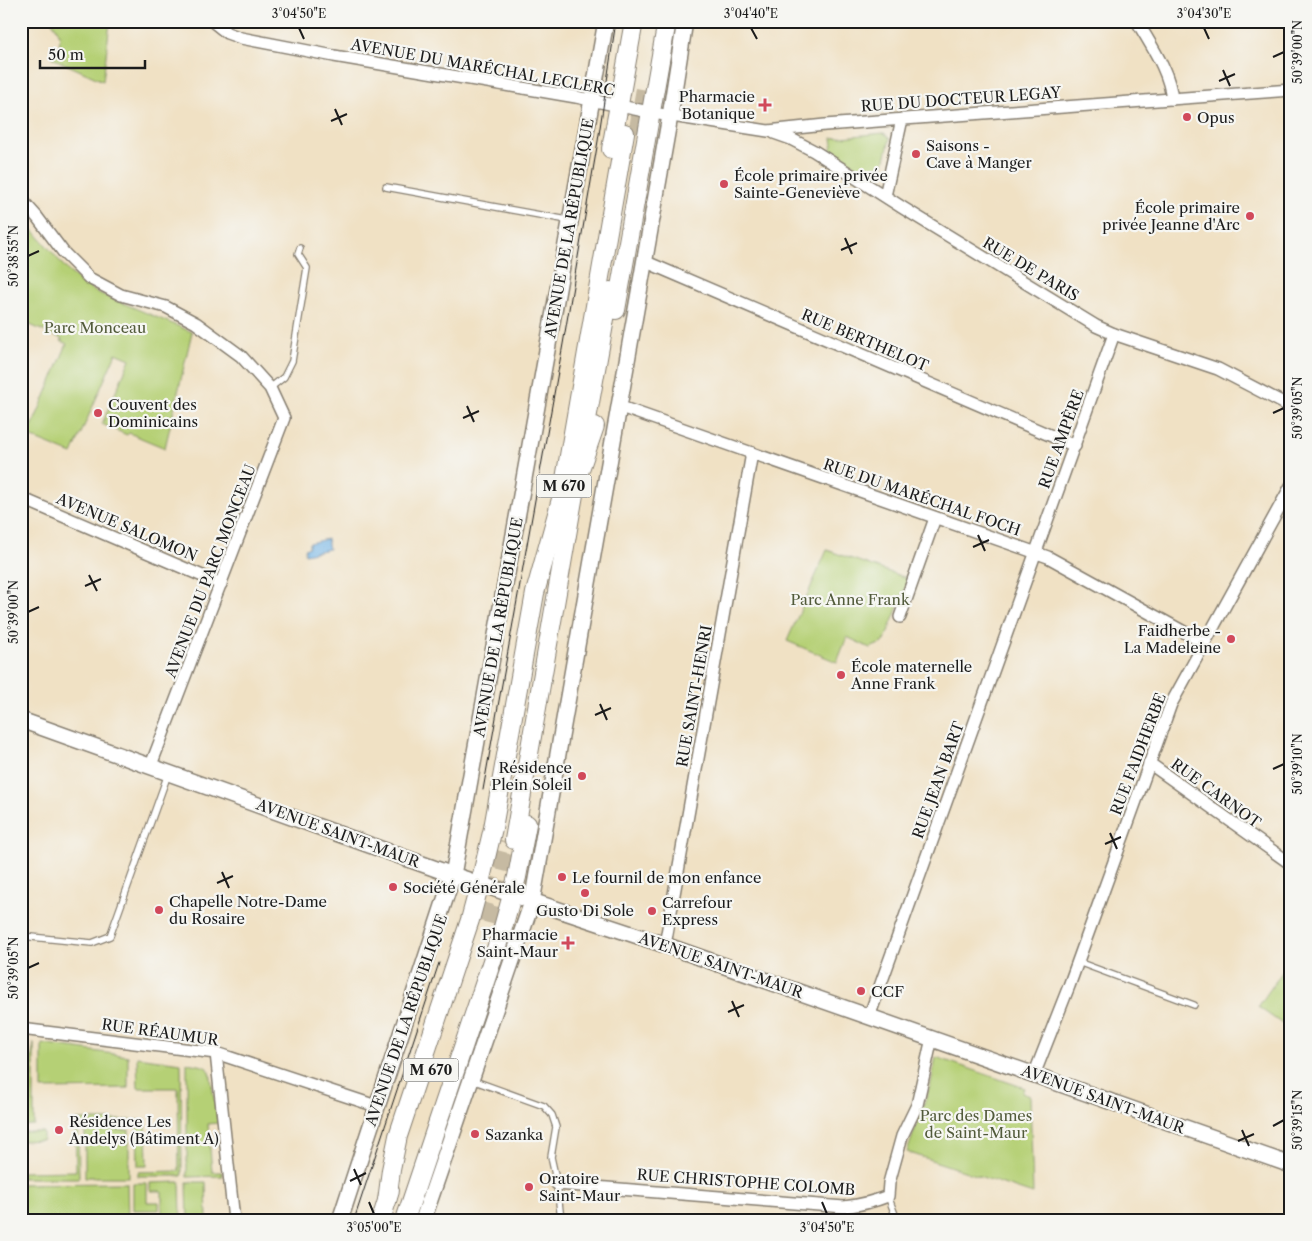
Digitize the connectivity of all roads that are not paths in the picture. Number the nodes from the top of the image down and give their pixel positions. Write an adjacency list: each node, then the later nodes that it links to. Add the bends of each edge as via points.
1 (212, 21): 11 (street, AVENUE DU MARÉCHAL LECLERC, via 233,36)
2 (606, 21): 11 (street, AVENUE DE LA RÉPUBLIQUE)
3 (634, 21): 12 (main road)
4 (645, 21): 5 (main road, via 640,82)
5 (657, 21)
6 (667, 21): 12 (main road)
7 (686, 21): 13 (street)
8 (1137, 21): 10 (street, via 1164,70)
9 (1291, 90): 10 (street, RUE DU DOCTEUR LEGAY)
10 (1172, 99): 14 (street, RUE DU DOCTEUR LEGAY)
11 (592, 100): 12 (street, AVENUE DU MARÉCHAL LECLERC); 21 (street, AVENUE DE LA RÉPUBLIQUE)
12 (635, 110): 13 (street, RUE DU DOCTEUR LEGAY); 25 (main road, via 586,298); 31 (main road, via 598,414)
13 (670, 116): 16 (street, RUE DU DOCTEUR LEGAY); 23 (street)
14 (902, 119): 15 (street, RUE DU DOCTEUR LEGAY); 19 (street)
15 (820, 126): 16 (street, RUE DU DOCTEUR LEGAY); 17 (street, via 809,135)
16 (768, 131): 17 (street, RUE DE PARIS)
17 (806, 146): 19 (street, RUE DE PARIS)
18 (386, 188): 21 (lane, via 562,219)
19 (884, 196): 24 (street, RUE DE PARIS)
20 (21, 199): 26 (street, AVENUE DU PARC MONCEAU, via 64,253 90,278 121,295 166,307 196,323 241,356)
21 (571, 225): 46 (street, AVENUE DE LA RÉPUBLIQUE)
22 (300, 248): 26 (lane, via 298,254 307,268 292,360 284,377)
23 (644, 261): 27 (street); 29 (street, RUE BERTHELOT)
24 (1114, 334): 28 (street, RUE DE PARIS, via 1228,373); 29 (street, RUE AMPÈRE)
25 (585, 358): 31 (main road, M 670, via 631,134); 33 (main road, M 670)
26 (270, 388): 38 (street, AVENUE DU PARC MONCEAU, via 284,418)
27 (618, 406): 30 (street, RUE DU MARÉCHAL FOCH); 49 (street)
28 (1291, 406)
29 (1075, 446): 36 (street, RUE AMPÈRE)
30 (752, 453): 35 (street, RUE DU MARÉCHAL FOCH); 51 (street, RUE SAINT-HENRI)
31 (577, 478): 37 (main road, M 670)
32 (1291, 486): 40 (street, RUE FAIDHERBE)
33 (563, 492): 37 (main road, M 670, via 507,840); 47 (main road, via 535,593)
34 (21, 498): 38 (street, AVENUE SALOMON)
35 (935, 518): 36 (street, RUE DU MARÉCHAL FOCH); 39 (street)
36 (1036, 553): 40 (street, RUE DU MARÉCHAL FOCH, via 1060,563); 54 (street, RUE JEAN BART)
37 (564, 558): 48 (main road, via 558,642 521,861)
38 (221, 584): 43 (street, AVENUE DU PARC MONCEAU)
39 (900, 617)
40 (1204, 643): 42 (street, RUE FAIDHERBE, via 1170,704)
41 (21, 720): 43 (street, AVENUE SAINT-MAUR)
42 (1149, 763): 45 (street, RUE CARNOT); 52 (street, RUE FAIDHERBE)
43 (151, 765): 44 (street, AVENUE SAINT-MAUR)
44 (168, 772): 46 (street, AVENUE SAINT-MAUR); 50 (lane, via 110,936 92,943)
45 (1291, 864)
46 (453, 875): 47 (street, AVENUE SAINT-MAUR); 60 (street, AVENUE DE LA RÉPUBLIQUE)
47 (480, 884): 48 (street, AVENUE SAINT-MAUR); 64 (main road, via 398,1136)
48 (512, 894): 49 (street, AVENUE SAINT-MAUR); 69 (main road)
49 (532, 902): 51 (street, AVENUE SAINT-MAUR); 59 (street)
50 (21, 936)
51 (664, 945): 54 (street, AVENUE SAINT-MAUR)
52 (1078, 962): 53 (lane); 58 (street, RUE FAIDHERBE)
53 (1194, 1005)
54 (869, 1017): 56 (street, AVENUE SAINT-MAUR)
55 (21, 1028): 57 (street, RUE RÉAUMUR)
56 (932, 1038): 58 (street, AVENUE SAINT-MAUR); 63 (street, via 917,1105 902,1136)
57 (216, 1053): 60 (street, RUE RÉAUMUR); 65 (street)
58 (1034, 1075): 61 (street, AVENUE SAINT-MAUR)
59 (470, 1080): 62 (lane, via 544,1106 552,1115 556,1127 551,1157); 70 (street)
60 (376, 1106): 66 (street, AVENUE DE LA RÉPUBLIQUE)
61 (1291, 1166)
62 (557, 1184): 63 (street, RUE CHRISTOPHE COLOMB, via 844,1207); 71 (lane)
63 (888, 1196): 72 (lane)
64 (387, 1201): 67 (main road, M 670); 68 (main road, M 670, via 486,922)
65 (234, 1220)
66 (340, 1220)
67 (381, 1220)
68 (394, 1220)
69 (405, 1220)
70 (423, 1220)
71 (561, 1220)
72 (897, 1220)

